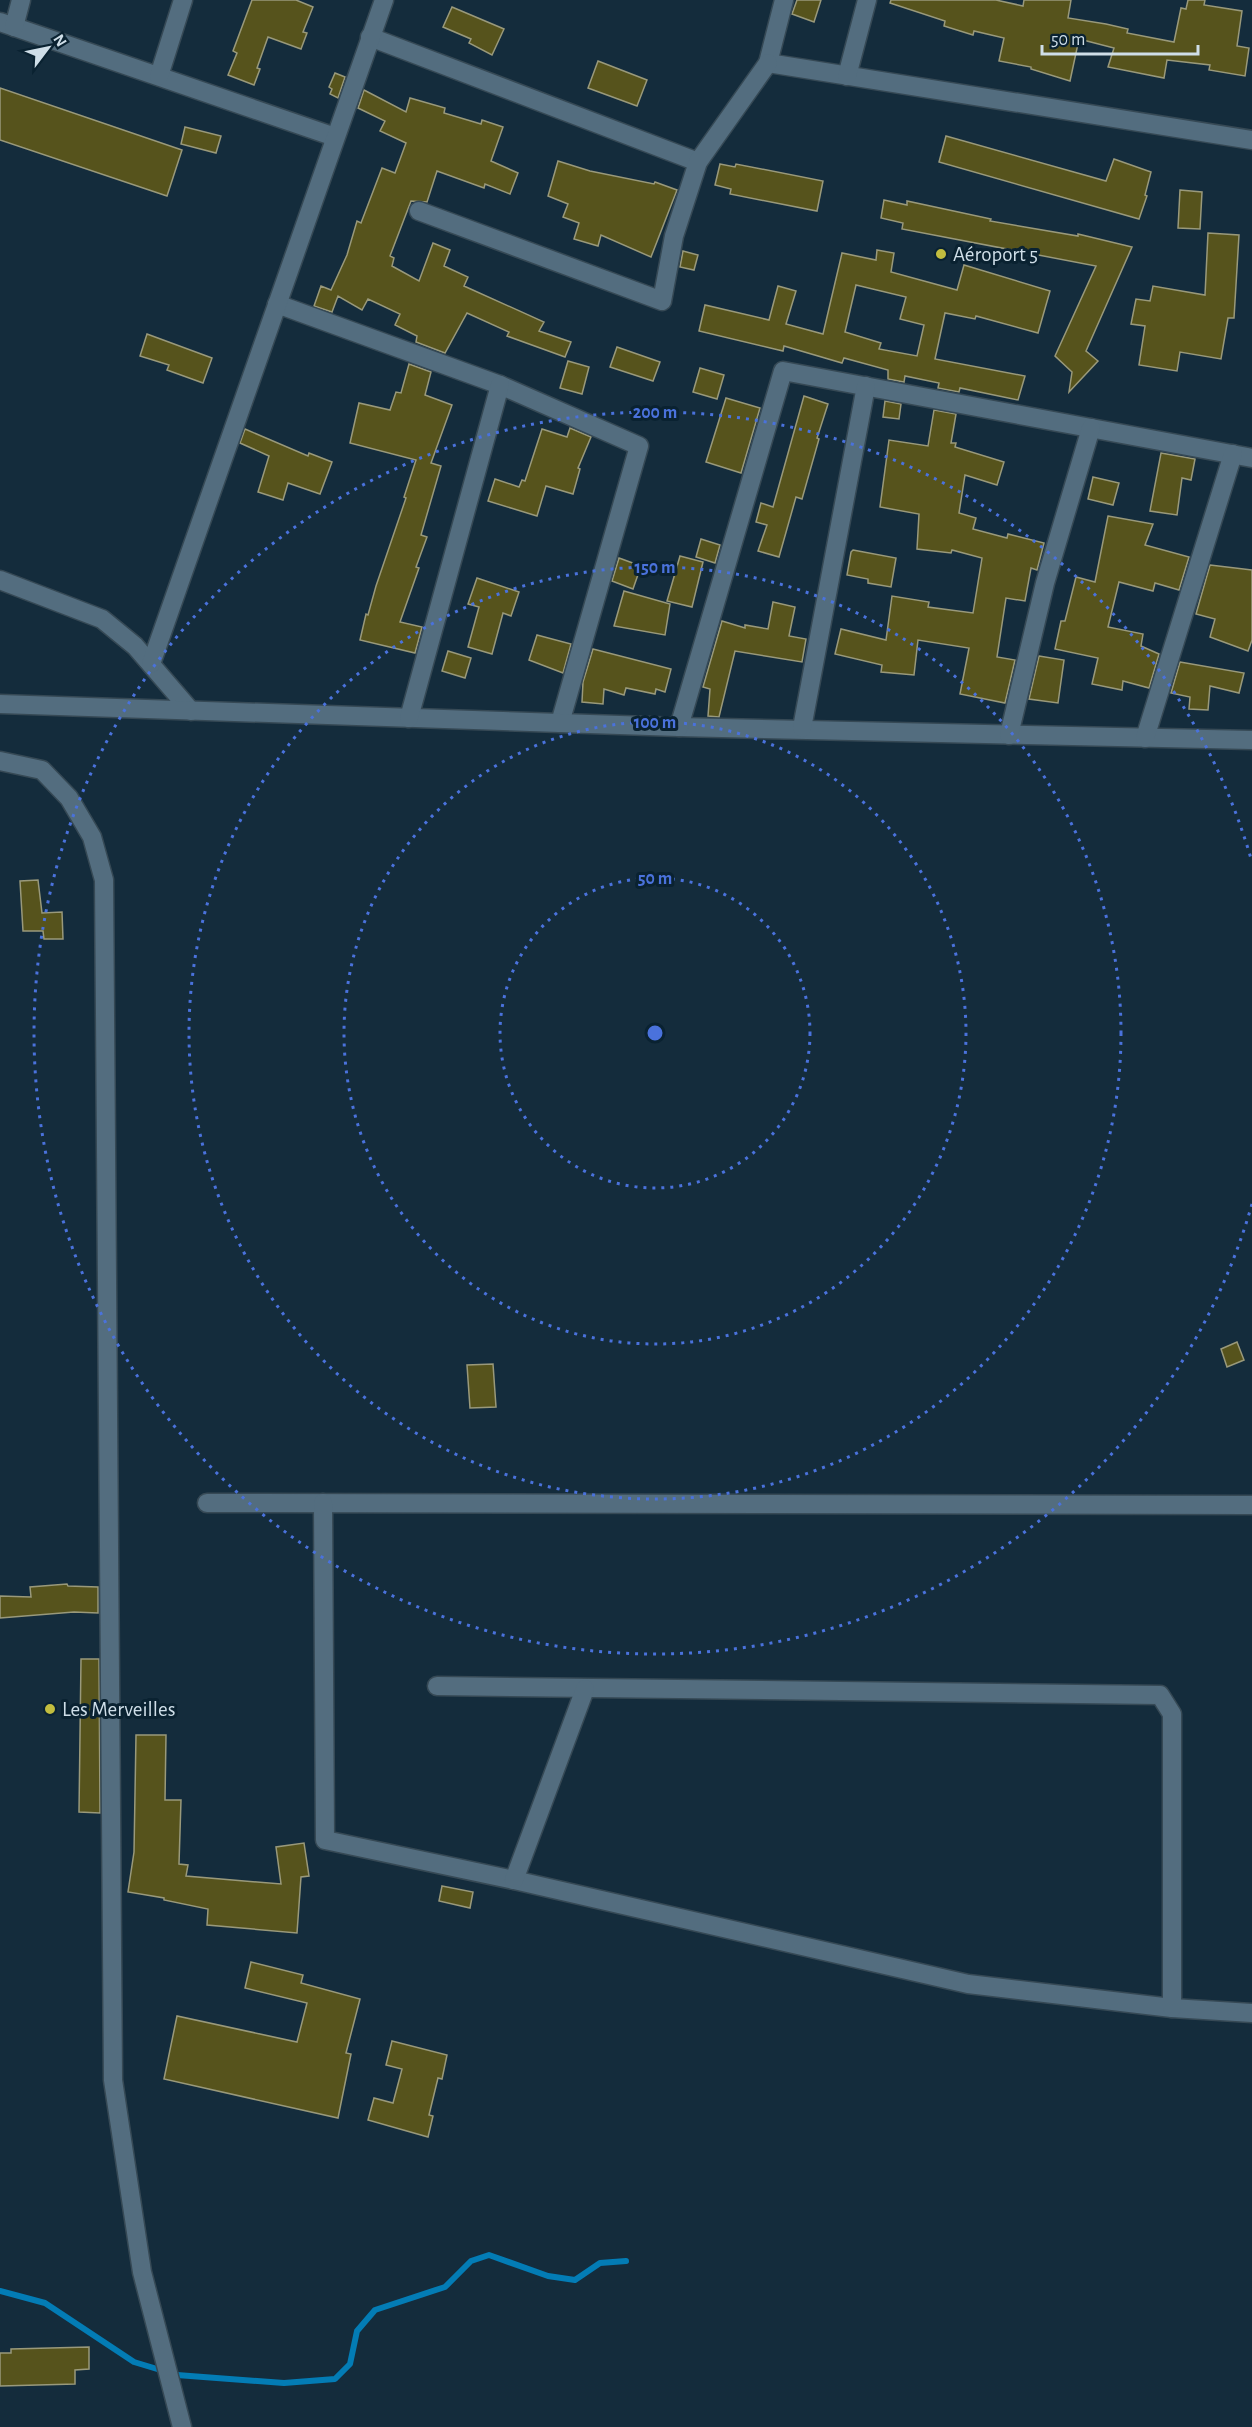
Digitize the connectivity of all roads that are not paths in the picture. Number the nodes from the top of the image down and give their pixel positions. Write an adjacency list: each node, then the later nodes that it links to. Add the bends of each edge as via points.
1 (21, 0): 6 (street)
2 (183, 0): 9 (street)
3 (384, 0): 7 (street)
4 (784, 0): 8 (street)
5 (867, 0): 10 (street)
6 (7, 25): 9 (street)
7 (370, 37): 11 (street); 13 (street)
8 (768, 63): 10 (street); 13 (street)
9 (159, 76): 11 (street)
10 (847, 76): 12 (street)
11 (336, 137): 15 (street)
12 (1252, 140)
13 (698, 162): 14 (street, via 674,236 662,301)
14 (419, 211)
15 (277, 304): 16 (street); 22 (street)
16 (500, 385): 25 (street); 26 (street, via 639,446)
17 (866, 386): 18 (street); 27 (street, via 783,371); 28 (street)
18 (1091, 428): 19 (street); 29 (street, via 1045,583)
19 (1233, 454): 20 (street); 30 (street)
20 (1252, 458)
21 (0, 580): 22 (street, via 102,620)
22 (151, 664): 24 (street)
23 (0, 704): 24 (street)
24 (191, 711): 25 (street)
25 (409, 718): 26 (street)
26 (560, 723): 27 (street)
27 (679, 727): 28 (street)
28 (802, 728): 29 (street)
29 (1009, 735): 30 (street)
30 (1146, 738): 31 (street)
31 (1252, 740)
32 (0, 761): 41 (street, via 42,770 69,798 92,837 104,880 114,2080 142,2271)
33 (207, 1503): 34 (street)
34 (323, 1503): 35 (street); 38 (street, via 325,1840)
35 (1252, 1505)
36 (437, 1686): 37 (street)
37 (585, 1689): 38 (street); 39 (street, via 1161,1695 1172,1714)
38 (514, 1880): 39 (street, via 968,1984)
39 (1172, 2008): 40 (street)
40 (1252, 2013)
41 (182, 2427)

